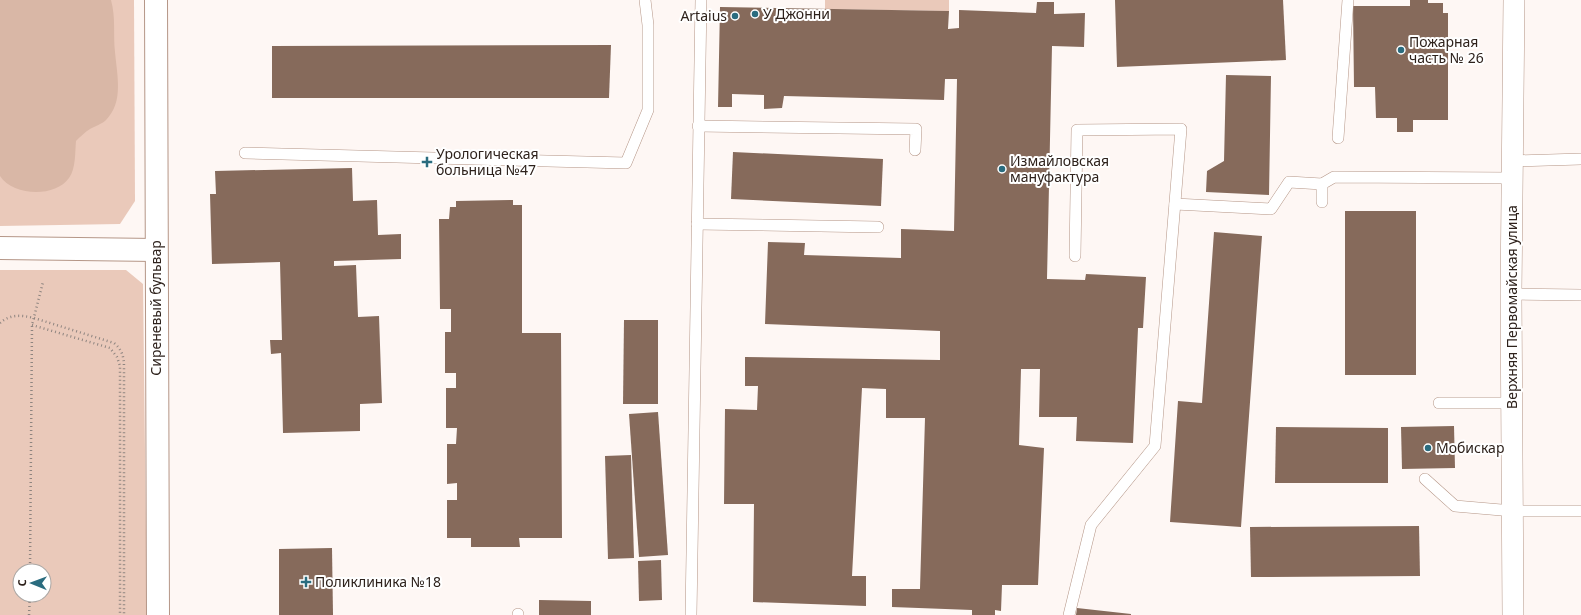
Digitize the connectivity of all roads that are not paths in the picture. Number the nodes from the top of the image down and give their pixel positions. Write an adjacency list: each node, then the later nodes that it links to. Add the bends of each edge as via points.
1 (156, 0): 18 (main road, Сиреневый бульвар)
2 (645, 0): 9 (lane, via 648,25 648,110 626,163)
3 (701, 0): 6 (lane)
4 (1348, 0): 7 (lane)
5 (1514, 0): 11 (street, Верхняя Первомайская улица)
6 (698, 126): 8 (lane, via 916,129); 15 (lane)
7 (1338, 138)
8 (915, 150)
9 (245, 153)
10 (1581, 159): 11 (lane)
11 (1513, 169): 12 (lane, via 1334,177); 20 (street, Верхняя Первомайская улица)
12 (1322, 184): 13 (lane); 14 (lane, via 1289,182 1271,210)
13 (1322, 202)
14 (1175, 204): 19 (lane, via 1182,128 1077,130); 29 (lane, via 1154,446 1091,525)
15 (697, 224): 16 (lane); 28 (lane)
16 (878, 227)
17 (0, 248): 18 (main road)
18 (156, 250): 27 (main road, Сиреневый бульвар)
19 (1075, 256)
20 (1512, 294): 21 (lane); 23 (street, Верхняя Первомайская улица)
21 (1581, 295)
22 (1439, 403): 23 (lane)
23 (1512, 403): 25 (street, Верхняя Первомайская улица)
24 (1425, 479): 25 (lane, via 1456,506)
25 (1513, 511): 26 (lane); 30 (street, Верхняя Первомайская улица)
26 (1581, 511)
27 (158, 615)
28 (691, 615)
29 (1069, 615)
30 (1513, 615)

